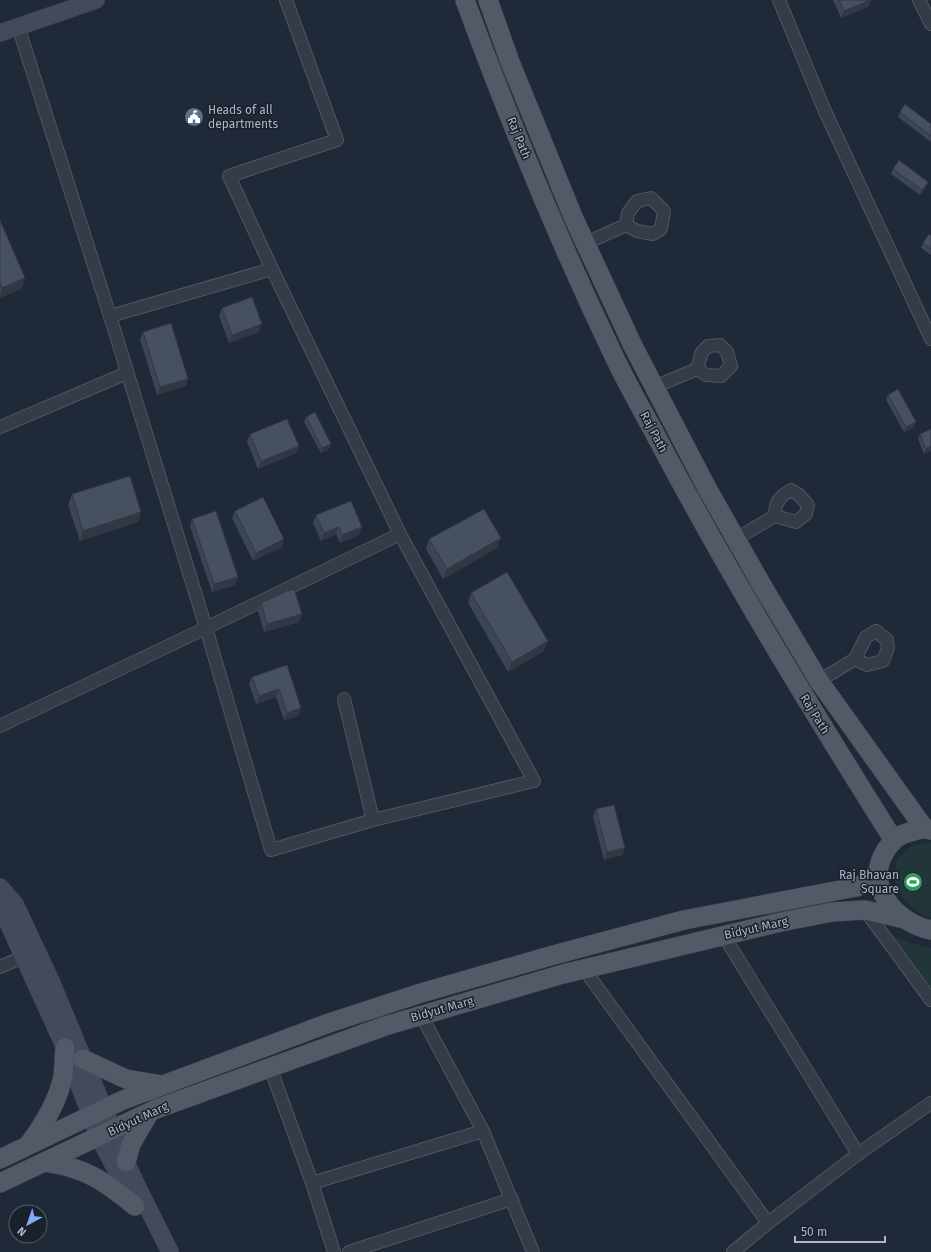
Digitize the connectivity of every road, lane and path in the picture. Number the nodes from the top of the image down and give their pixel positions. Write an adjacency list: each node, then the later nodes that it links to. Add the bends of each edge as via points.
1 (96, 0): 8 (street)
2 (286, 0): 12 (street, via 337,140 229,176)
3 (465, 0): 29 (main road, Raj Path, via 555,227 614,356 745,597 801,693)
4 (488, 0): 11 (main road, Raj Path, via 510,62)
5 (779, 0): 14 (street, via 824,109)
6 (919, 0): 7 (street)
7 (931, 24)
8 (18, 26): 9 (street); 13 (street)
9 (0, 33)
10 (626, 225): 11 (street)
11 (586, 243): 17 (main road, Raj Path)
12 (272, 269): 13 (street); 20 (street)
13 (110, 316): 16 (street)
14 (931, 339)
15 (697, 369): 17 (street)
16 (127, 373): 18 (street); 22 (street)
17 (654, 387): 21 (main road, Raj Path)
18 (0, 427)
19 (775, 516): 21 (street)
20 (400, 534): 22 (street); 27 (street, via 534,781)
21 (736, 538): 24 (main road, Raj Path)
22 (206, 628): 26 (street); 27 (street, via 271,850)
23 (855, 659): 24 (street)
24 (819, 681): 28 (main road, Raj Path)
25 (344, 699): 27 (street)
26 (0, 726)
27 (373, 820)
28 (929, 827): 29 (main road)
29 (894, 839): 30 (main road, via 883,855)
30 (878, 872): 33 (main road, via 879,886 890,906); 44 (main road, Bidyut Marg, via 856,887 684,920 421,993 329,1023)
31 (1, 888): 36 (street, via 4,914)
32 (865, 910): 33 (main road, Bidyut Marg); 35 (main road, Bidyut Marg, via 832,912); 39 (street)
33 (905, 920): 34 (main road)
34 (931, 930)
35 (724, 936): 38 (main road, Bidyut Marg); 51 (street)
36 (30, 954): 37 (street); 41 (street); 42 (street, via 51,981)
37 (0, 967)
38 (584, 969): 40 (main road, Bidyut Marg); 59 (street)
39 (931, 1000)
40 (421, 1016): 43 (main road, Bidyut Marg, via 385,1026); 48 (street)
41 (64, 1048): 46 (street); 50 (main road, via 58,1093 44,1124)
42 (83, 1059): 44 (main road, via 126,1080); 46 (street)
43 (270, 1067): 47 (main road, Bidyut Marg); 56 (street)
44 (164, 1085): 46 (main road, Bidyut Marg)
45 (931, 1103): 51 (street)
46 (97, 1113): 49 (street); 50 (main road, Bidyut Marg)
47 (149, 1113): 49 (main road, Bidyut Marg); 54 (main road, via 131,1144)
48 (483, 1131): 56 (street); 57 (street)
49 (106, 1134): 53 (main road, Bidyut Marg); 54 (street); 58 (street)
50 (27, 1146): 52 (main road, Bidyut Marg)
51 (858, 1154): 59 (street)
52 (0, 1159)
53 (44, 1162): 55 (main road, Bidyut Marg); 58 (main road, via 82,1170 109,1185)
54 (126, 1162): 61 (street)
55 (0, 1183)
56 (312, 1183): 62 (street)
57 (512, 1199): 63 (street); 64 (street)
58 (135, 1206): 60 (street)
59 (768, 1223): 65 (street)
60 (158, 1252)
61 (170, 1252)
62 (334, 1252)
63 (349, 1252)
64 (533, 1252)
65 (734, 1252)

